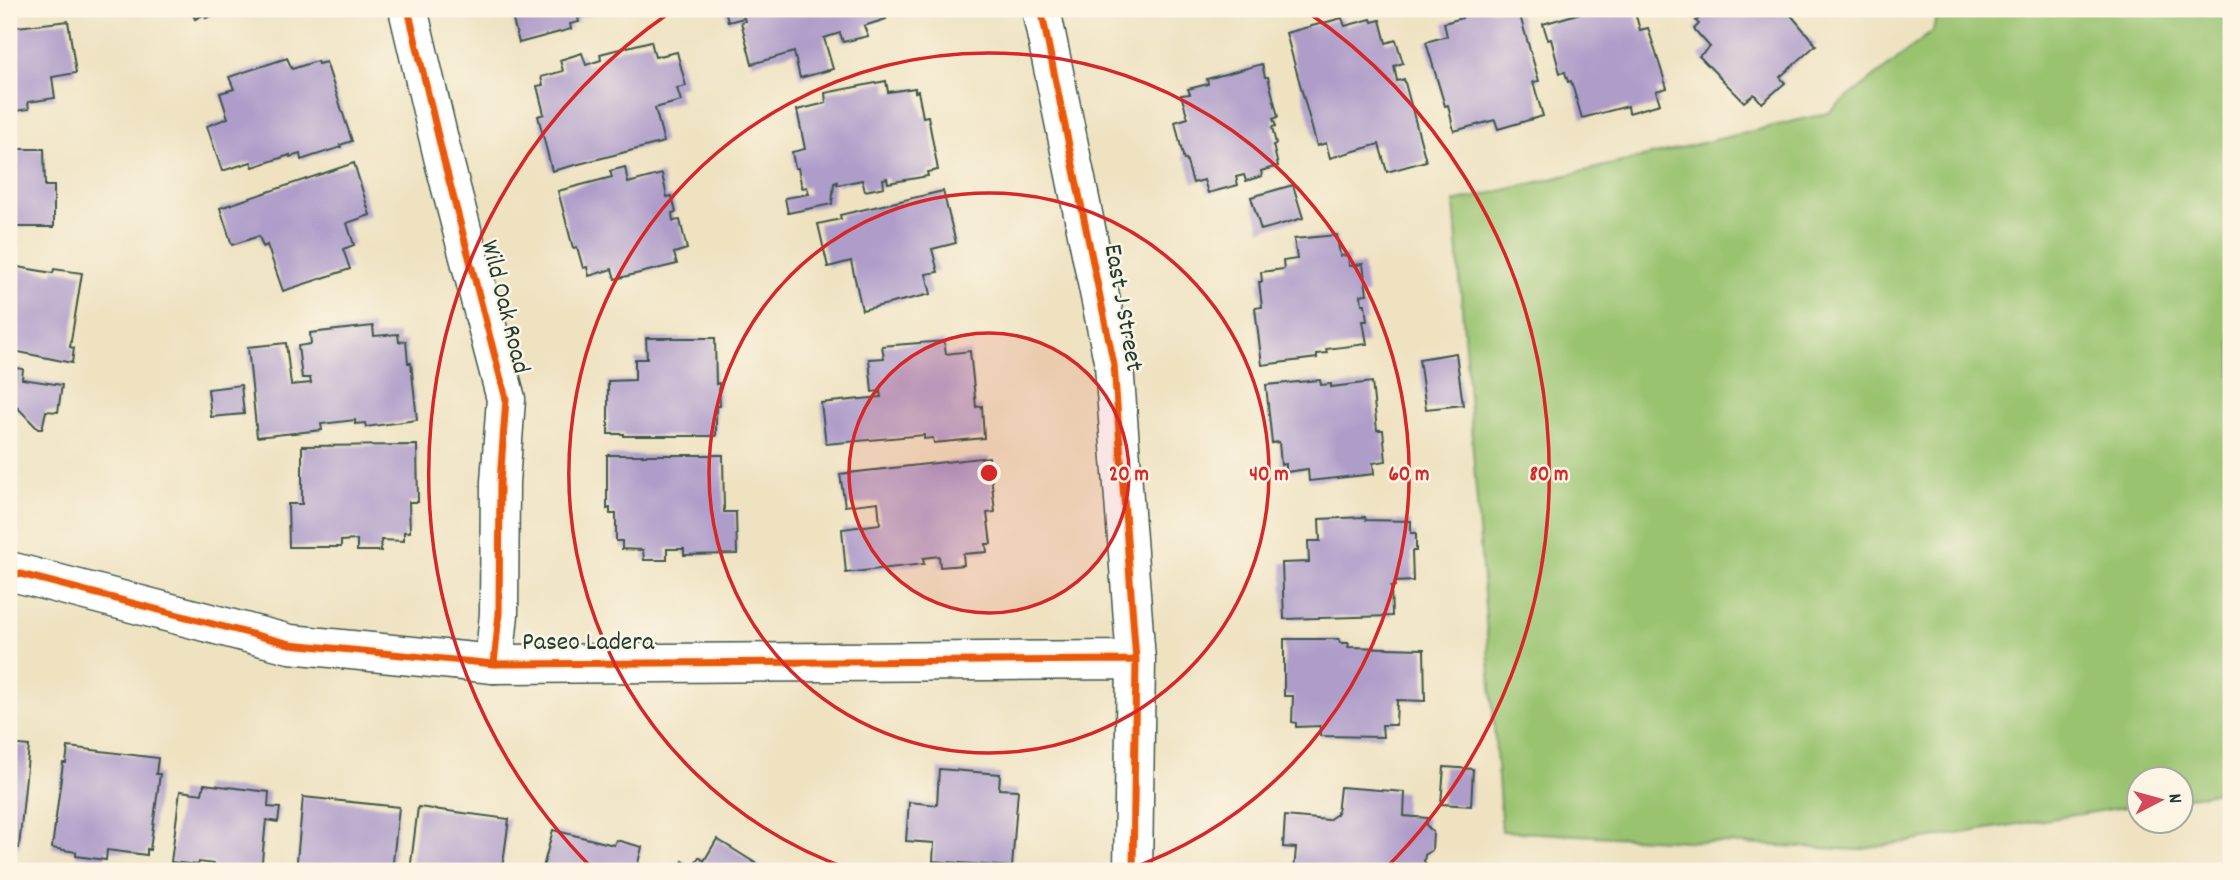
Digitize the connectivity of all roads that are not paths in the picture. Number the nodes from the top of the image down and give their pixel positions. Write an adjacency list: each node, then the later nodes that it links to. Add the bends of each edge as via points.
1 (408, 9): 5 (street, Wild Oak Road, via 506,399)
2 (1041, 9): 4 (street, East J Street, via 1114,365)
3 (9, 571): 5 (street, Paseo Ladera, via 290,644)
4 (1136, 660): 5 (street, Paseo Ladera); 6 (street, East J Street)
5 (494, 664)
6 (1133, 871)

